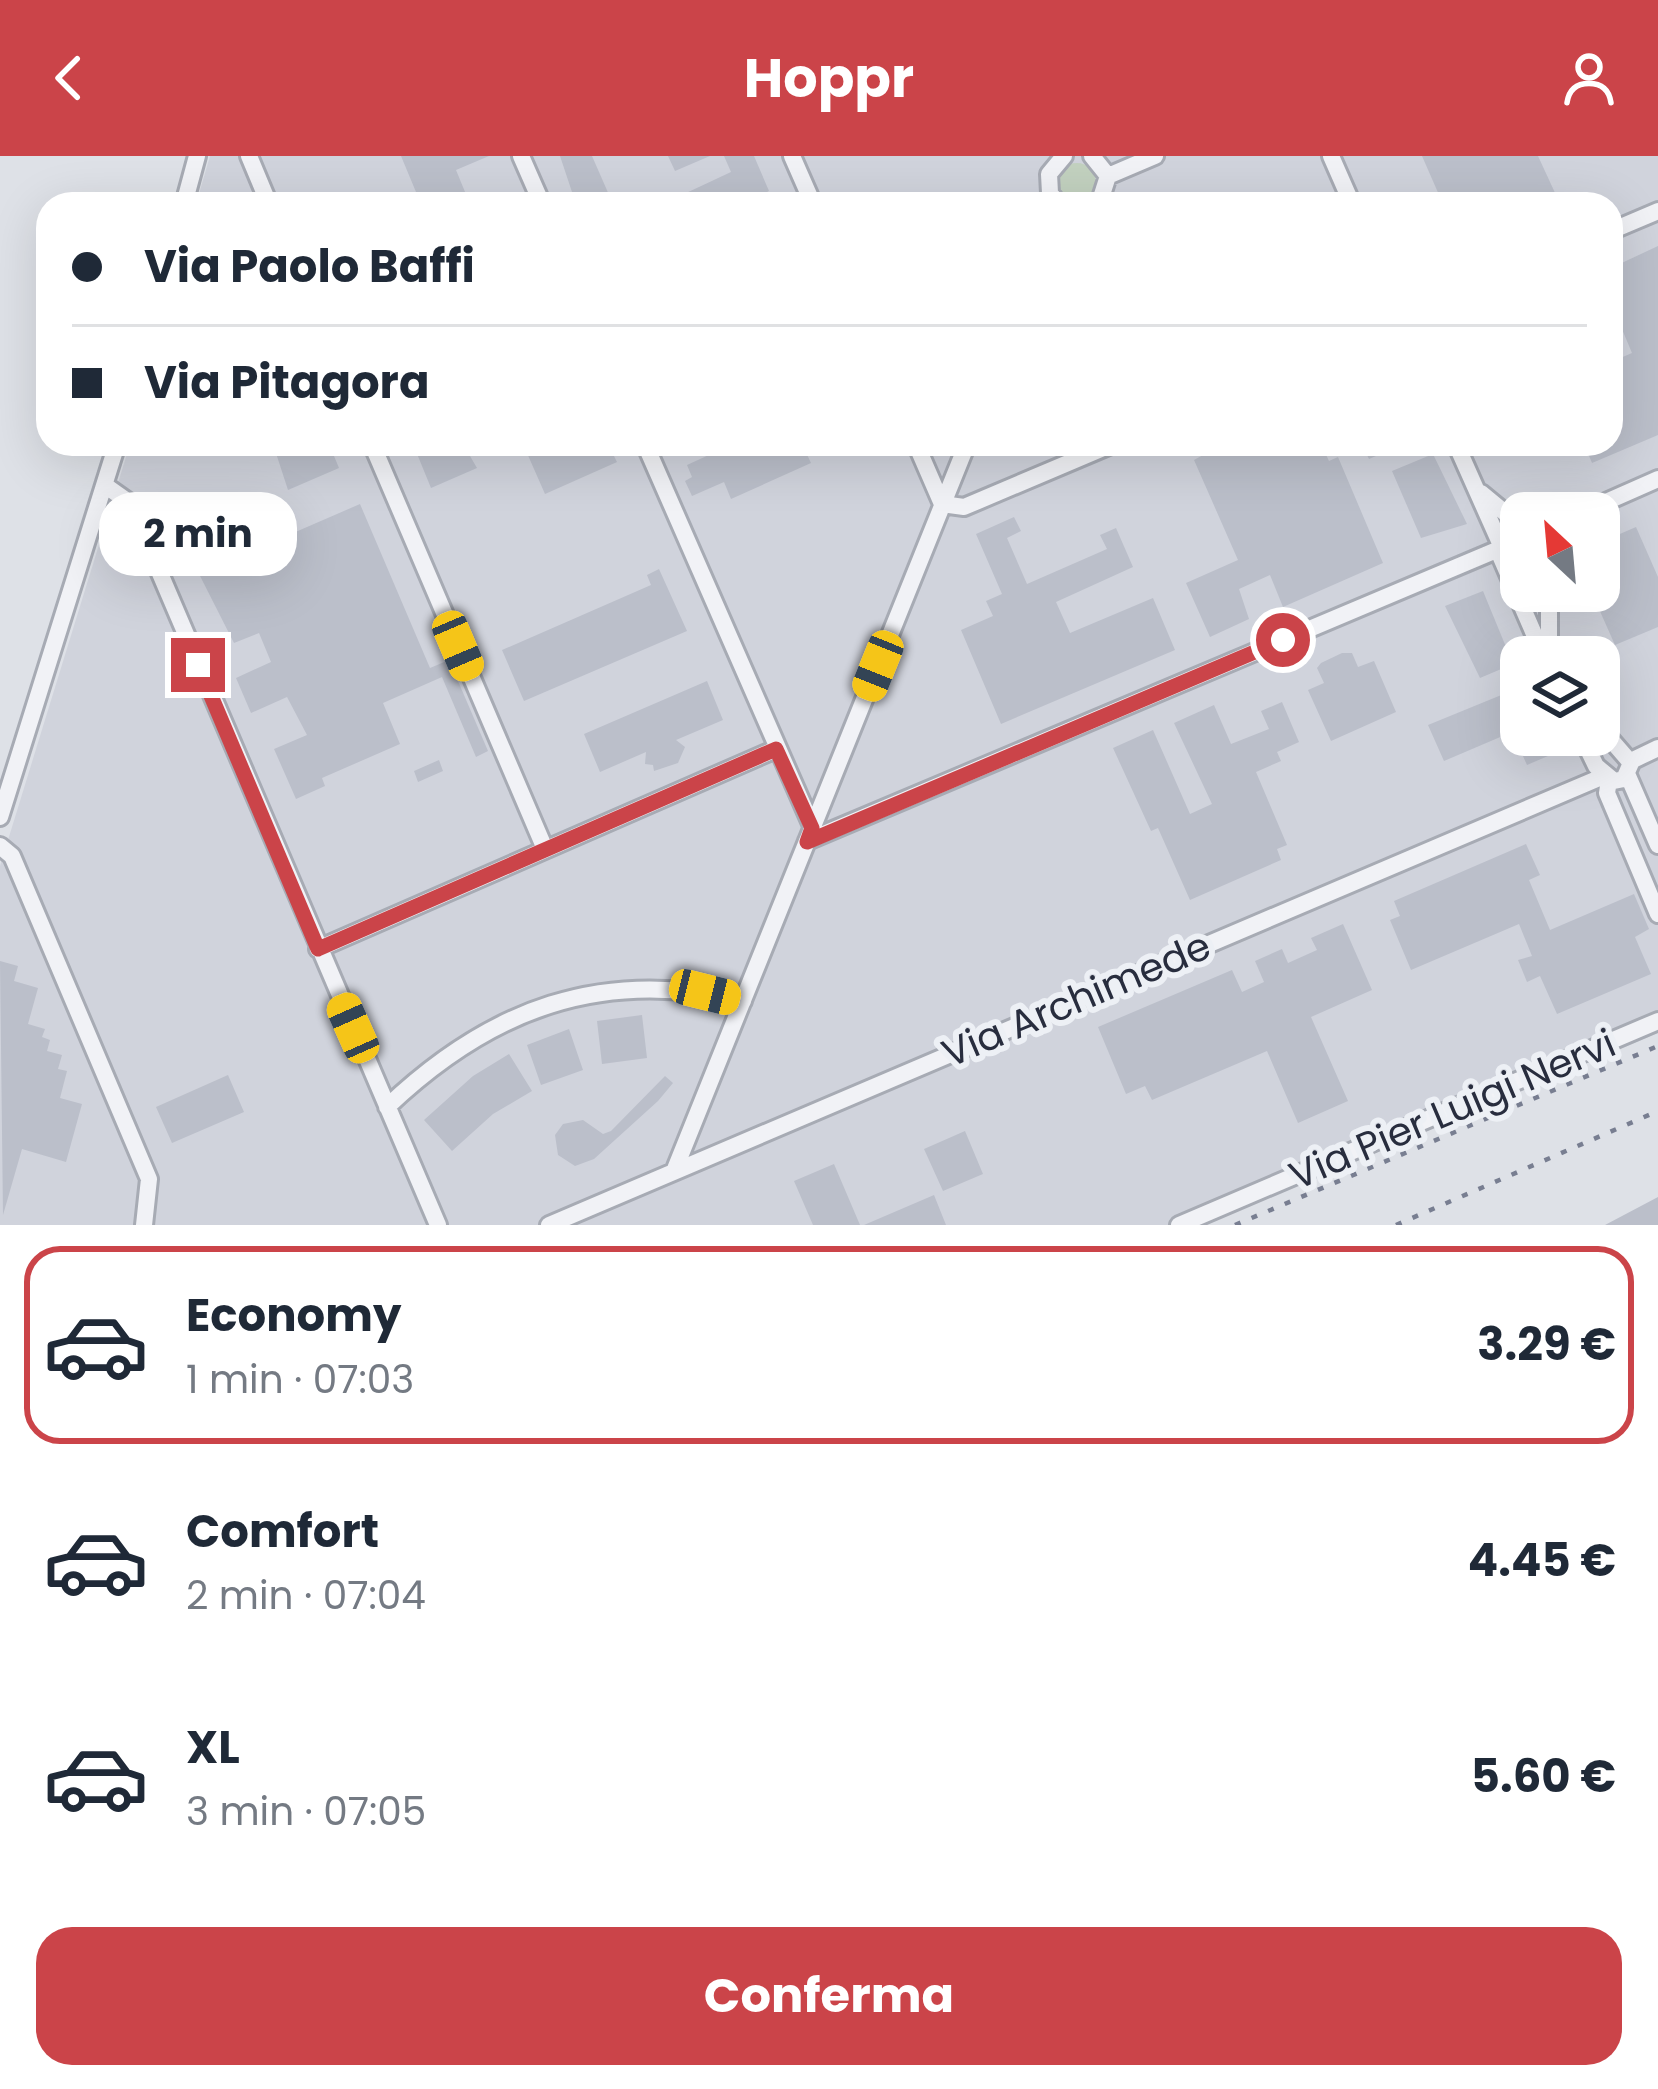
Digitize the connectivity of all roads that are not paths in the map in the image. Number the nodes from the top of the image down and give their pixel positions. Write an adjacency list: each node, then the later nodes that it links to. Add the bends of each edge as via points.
1 (197, 156): 10 (street)
2 (248, 156): 11 (street)
3 (521, 156): 12 (street)
4 (792, 156): 13 (street)
5 (1093, 156): 9 (street)
6 (1155, 156): 9 (street)
7 (1331, 156): 16 (street)
8 (1062, 157): 14 (street, via 1048,184)
9 (1108, 176): 15 (street)
10 (187, 192)
11 (264, 192)
12 (537, 192)
13 (808, 192)
14 (1052, 192)
15 (1103, 192)
16 (1347, 192)
17 (1658, 211): 18 (street)
18 (1623, 226)
19 (114, 456): 28 (street)
20 (377, 456): 43 (street)
21 (650, 456): 35 (street)
22 (921, 456): 30 (street)
23 (962, 456): 30 (street)
24 (1084, 456): 30 (street, via 964,507)
25 (1461, 456): 27 (street)
26 (1658, 479): 29 (street)
27 (1473, 483): 31 (street); 32 (street)
28 (106, 486): 39 (street); 45 (street, via 130,503)
29 (1620, 496)
30 (942, 504): 40 (street)
31 (1500, 508)
32 (1499, 546): 33 (street); 40 (street)
33 (1538, 636)
34 (1658, 748): 38 (street, Via Archimede)
35 (776, 749): 40 (street); 43 (street)
36 (1601, 756): 38 (street)
37 (1611, 756): 38 (street)
38 (1618, 773): 41 (street); 44 (street, via 1607,793); 49 (street, Via Archimede)
39 (0, 817)
40 (810, 835): 46 (street)
41 (1658, 845)
42 (0, 846): 50 (street, via 12,856 149,1178)
43 (545, 849): 45 (street)
44 (1658, 914)
45 (318, 949): 48 (street)
46 (743, 1001): 48 (street, via 658,986 532,1009 482,1033); 49 (street)
47 (1658, 1021): 53 (street, Via Pier Luigi Nervi)
48 (387, 1107): 51 (street)
49 (675, 1169): 52 (street, Via Archimede)
50 (144, 1225)
51 (438, 1225)
52 (549, 1225)
53 (1179, 1225)

